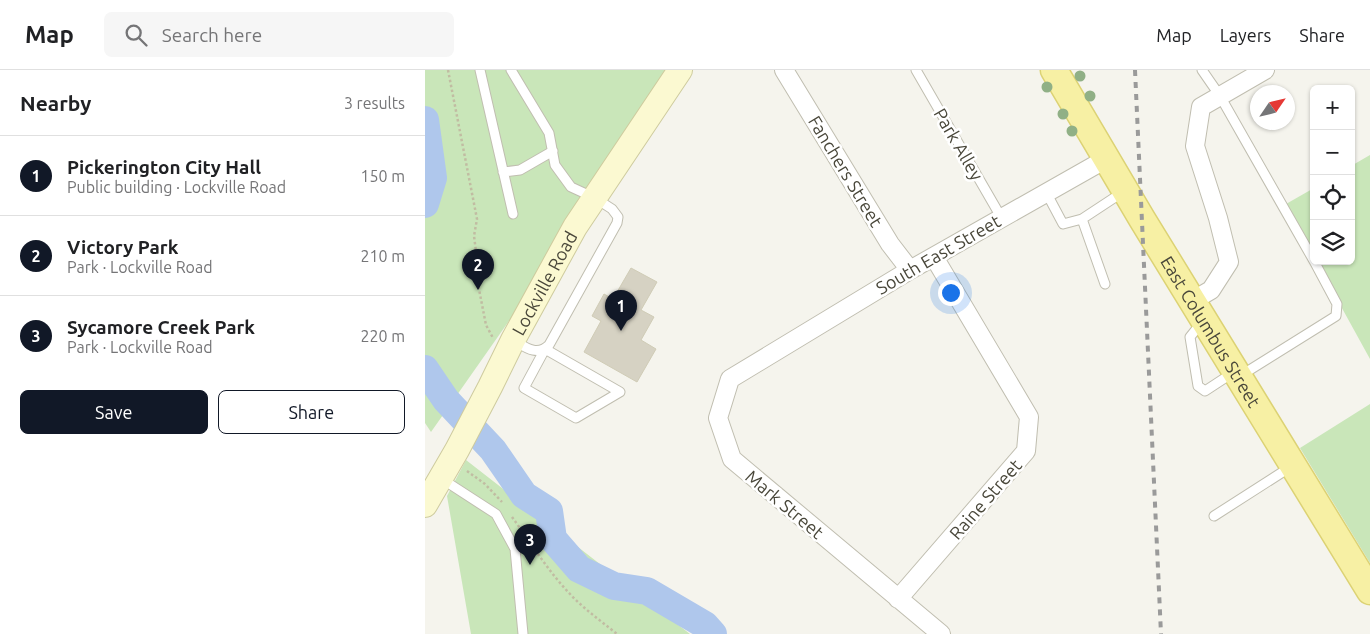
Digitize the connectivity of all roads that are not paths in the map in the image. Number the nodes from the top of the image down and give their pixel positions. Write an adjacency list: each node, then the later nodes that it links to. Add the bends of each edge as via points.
1 (480, 70): 12 (lane)
2 (511, 70): 10 (lane, via 549,133)
3 (679, 70): 15 (main road, Lockville Road)
4 (784, 70): 22 (street, Fanchers Street)
5 (916, 70): 17 (lane, Park Alley)
6 (1054, 70): 11 (main road, East Columbus Street)
7 (1202, 70): 9 (lane)
8 (1265, 70): 9 (street)
9 (1220, 96): 19 (lane); 24 (street, via 1201,107 1195,146 1229,262)
10 (553, 151): 12 (lane, via 520,170); 15 (lane, via 555,165 571,187)
11 (1106, 159): 13 (main road, East Columbus Street); 14 (street, South East Street)
12 (503, 172): 16 (lane)
13 (1125, 191): 18 (lane); 24 (main road, East Columbus Street)
14 (1046, 192): 17 (street, South East Street); 18 (lane, via 1063,224)
15 (595, 198): 25 (main road, Lockville Road); 26 (lane, via 619,217)
16 (513, 214)
17 (1001, 217): 20 (street, South East Street)
18 (1082, 219): 23 (lane)
19 (1310, 254)
20 (934, 257): 22 (street, South East Street); 34 (street, Raine Street, via 1029,417 1027,451)
21 (1316, 265): 28 (lane, via 1337,304 1336,316)
22 (910, 270): 27 (street, South East Street)
23 (1105, 284)
24 (1198, 311): 28 (main road, East Columbus Street); 28 (lane, via 1191,337 1198,386 1205,391)
25 (509, 348): 26 (lane, via 540,352); 30 (main road, Lockville Road, via 461,460)
26 (545, 349): 26 (lane, via 524,388 576,418 620,392)
27 (772, 353): 34 (street, Mark Street, via 730,379 718,418 732,459)
28 (1237, 374): 29 (main road, East Columbus Street)
29 (1293, 465): 32 (lane); 33 (main road, East Columbus Street)
30 (441, 478): 31 (main road, Lockville Road); 35 (lane, via 496,514 515,549)
31 (425, 505)
32 (1214, 516)
33 (1370, 592)
34 (898, 599): 36 (street, Mark Street)
35 (523, 634)
36 (941, 634)

